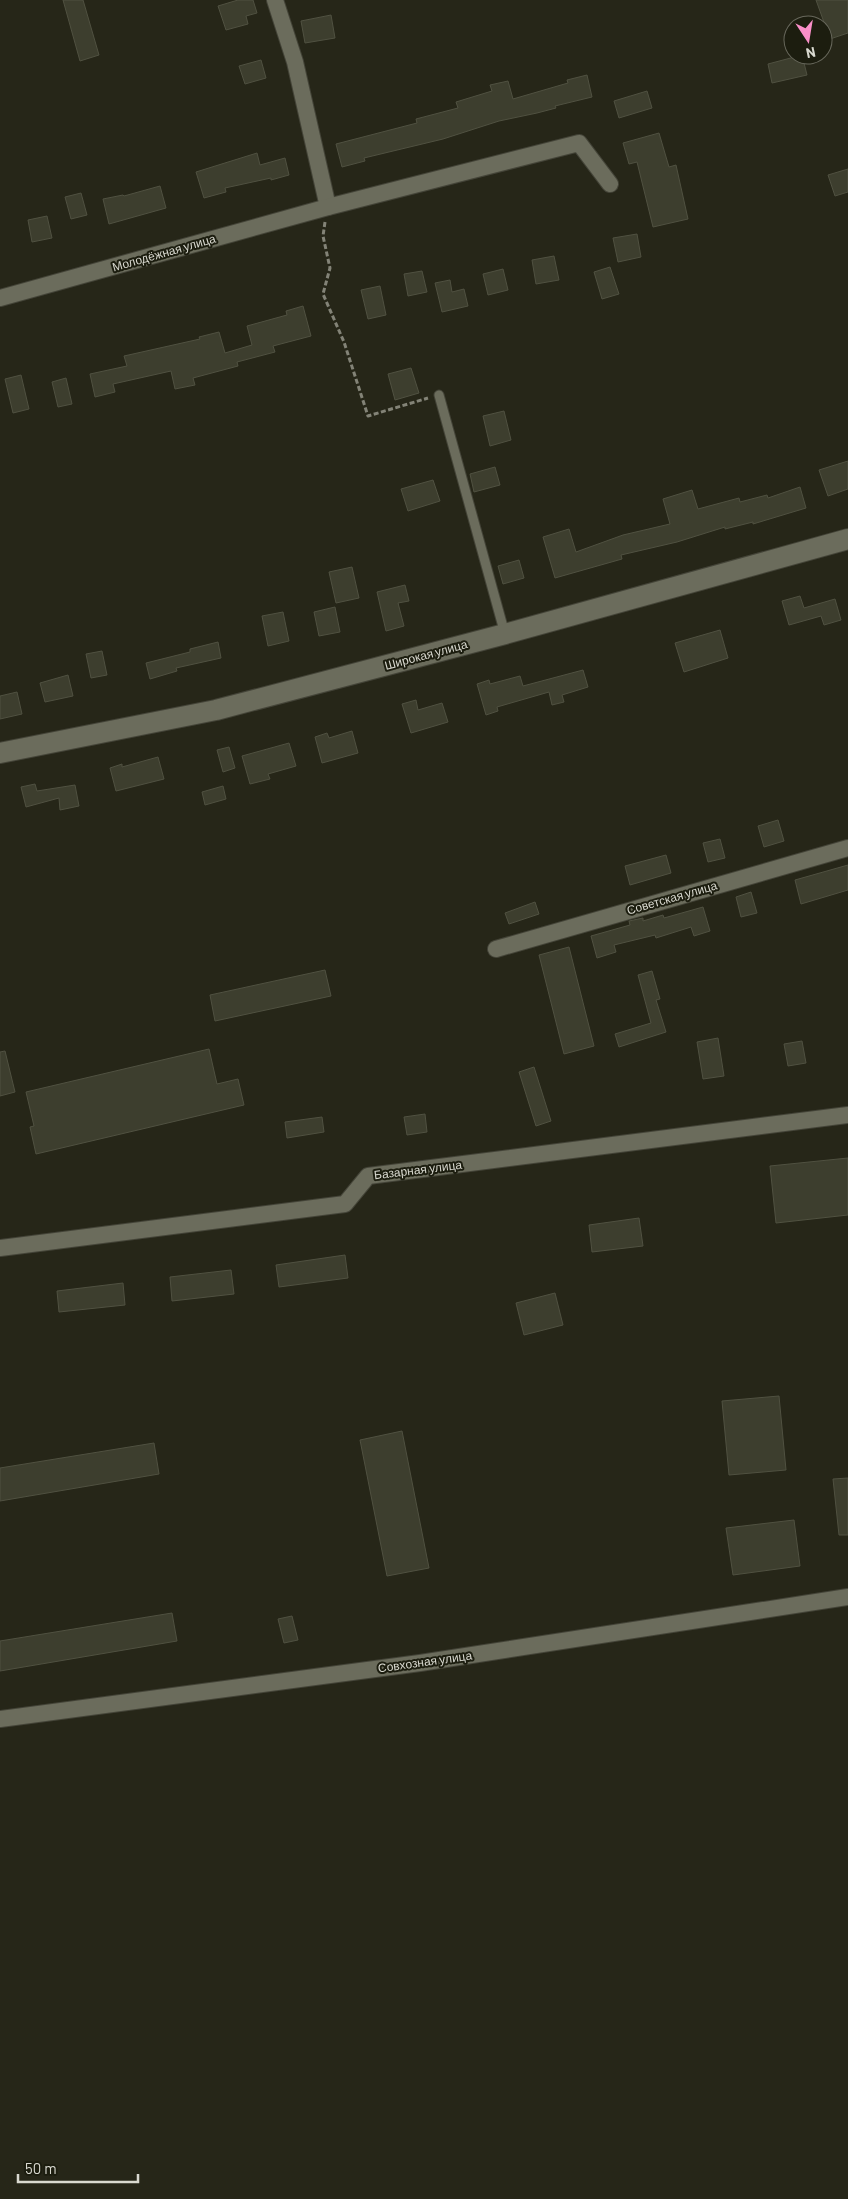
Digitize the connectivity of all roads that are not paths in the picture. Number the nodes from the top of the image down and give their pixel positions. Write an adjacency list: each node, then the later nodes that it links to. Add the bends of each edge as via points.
1 (275, 0): 3 (street, via 295,62)
2 (610, 184): 3 (street, Молодёжная улица, via 579,144)
3 (328, 207): 4 (street, Молодёжная улица)
4 (0, 298)
5 (439, 395): 7 (lane)
6 (848, 539): 7 (street, Широкая улица)
7 (505, 634): 8 (street, Широкая улица, via 216,710)
8 (0, 753)
9 (848, 848): 10 (street, Советская улица)
10 (496, 949)
11 (848, 1115): 12 (street, Базарная улица, via 368,1176 345,1204)
12 (0, 1248)
13 (848, 1596): 14 (street, Совхозная улица, via 420,1663)
14 (0, 1719)

